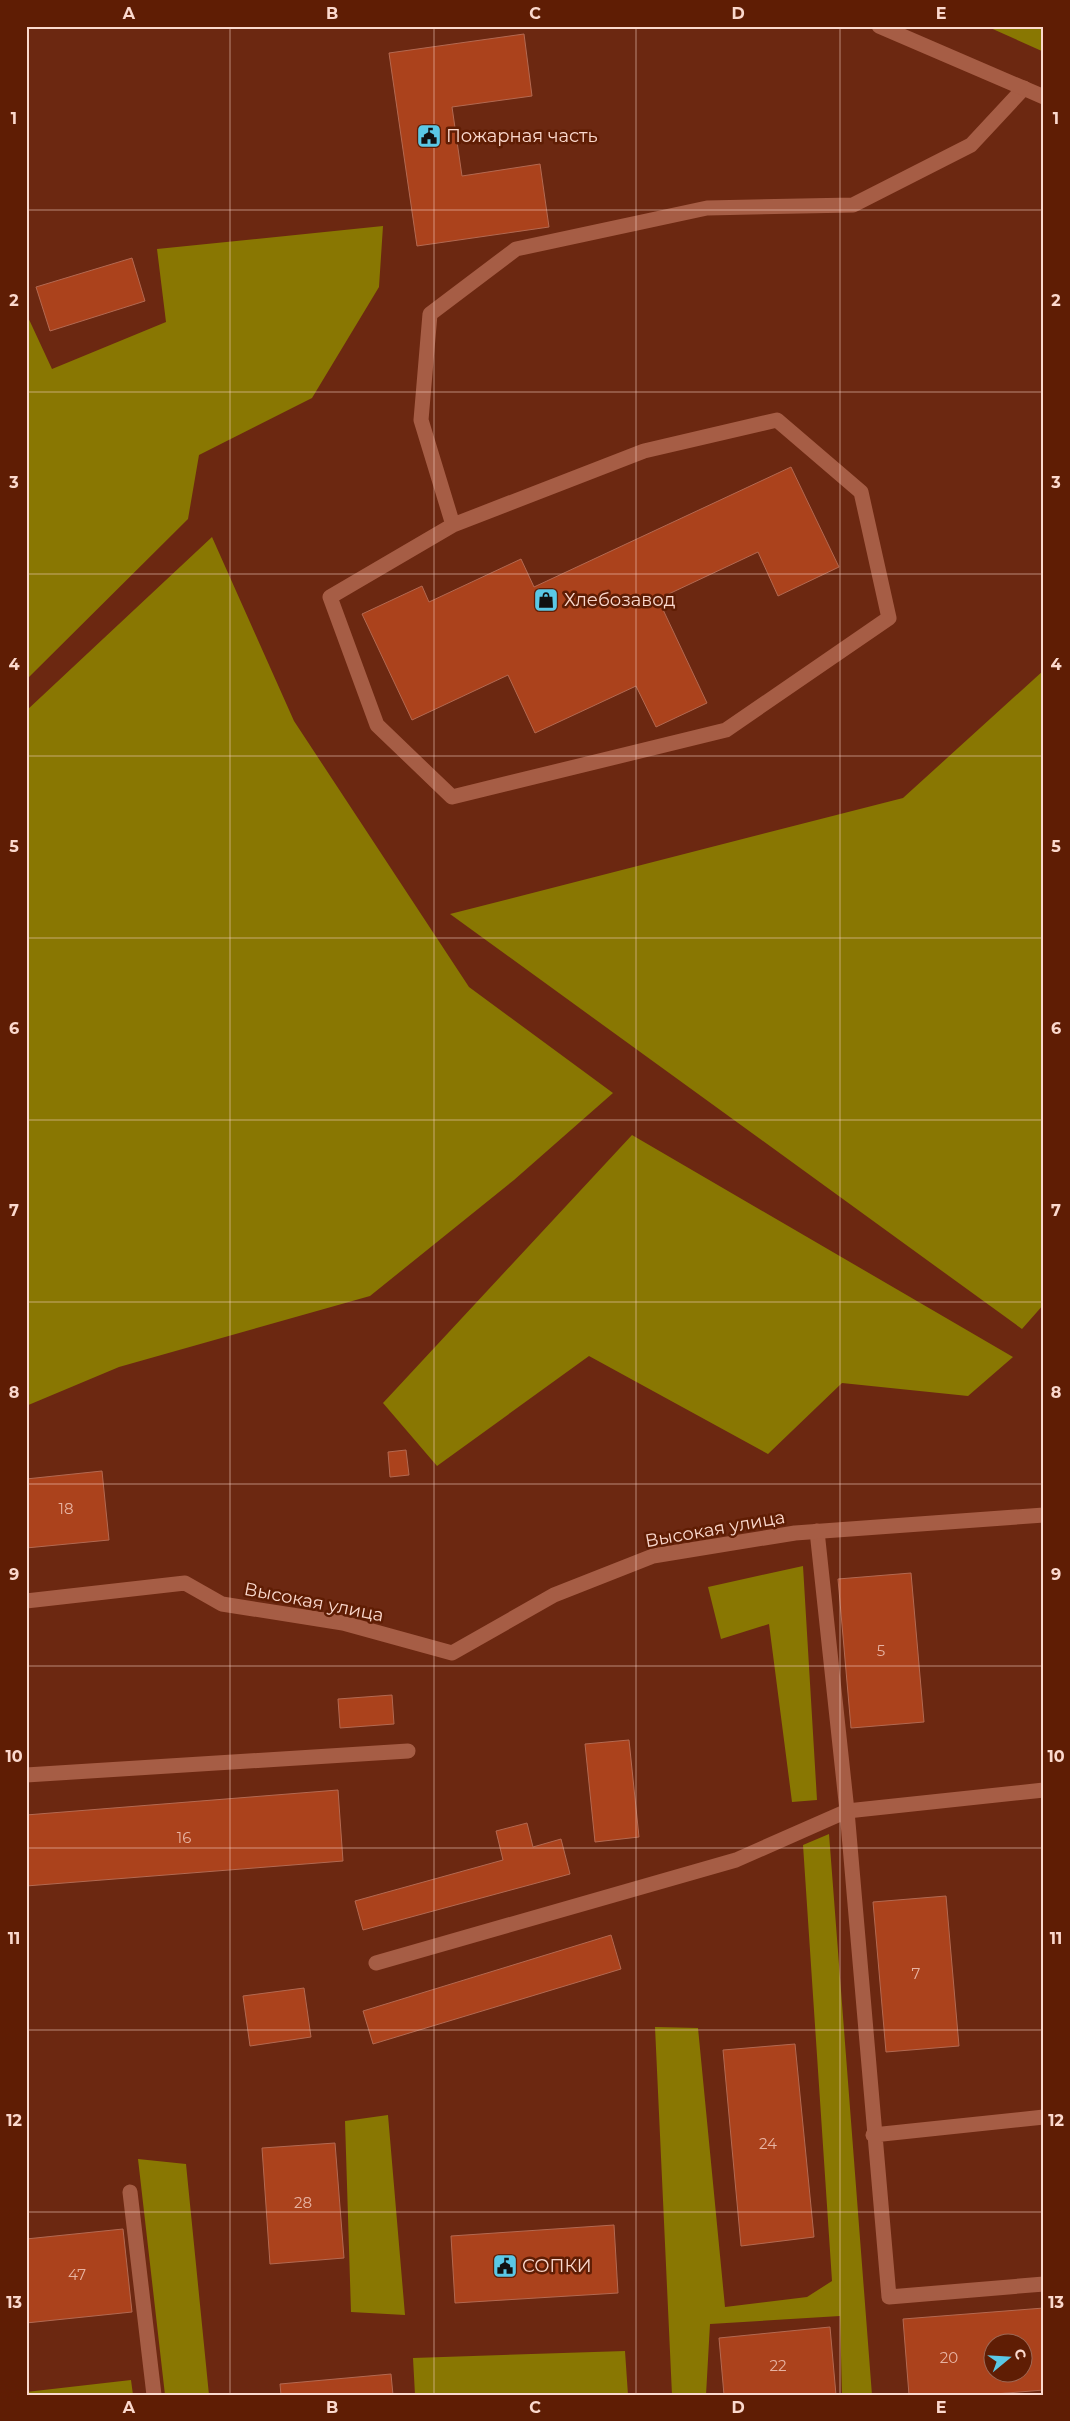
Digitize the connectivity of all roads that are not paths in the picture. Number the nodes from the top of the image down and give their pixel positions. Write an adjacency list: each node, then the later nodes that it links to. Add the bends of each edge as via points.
1 (878, 26): 2 (street)
2 (1024, 88): 3 (street); 4 (street, via 971,145 853,205 707,208 516,249 430,314 421,420)
3 (1044, 97)
4 (453, 526): 4 (street, via 330,596 377,725 452,797 726,730 889,618 861,492 777,420 644,452)
5 (1044, 1515): 6 (street, Высокая улица)
6 (817, 1531): 7 (street, Высокая улица, via 652,1556 554,1595 452,1653 342,1623 222,1604 185,1583); 11 (street)
7 (26, 1601)
8 (408, 1752): 9 (street)
9 (26, 1776)
10 (1044, 1790): 11 (street)
11 (847, 1810): 12 (street, via 736,1860); 14 (street)
12 (376, 1964)
13 (1044, 2117): 14 (street)
14 (874, 2135): 16 (street, via 888,2297)
15 (130, 2192): 17 (street)
16 (1044, 2284)
17 (154, 2395)

